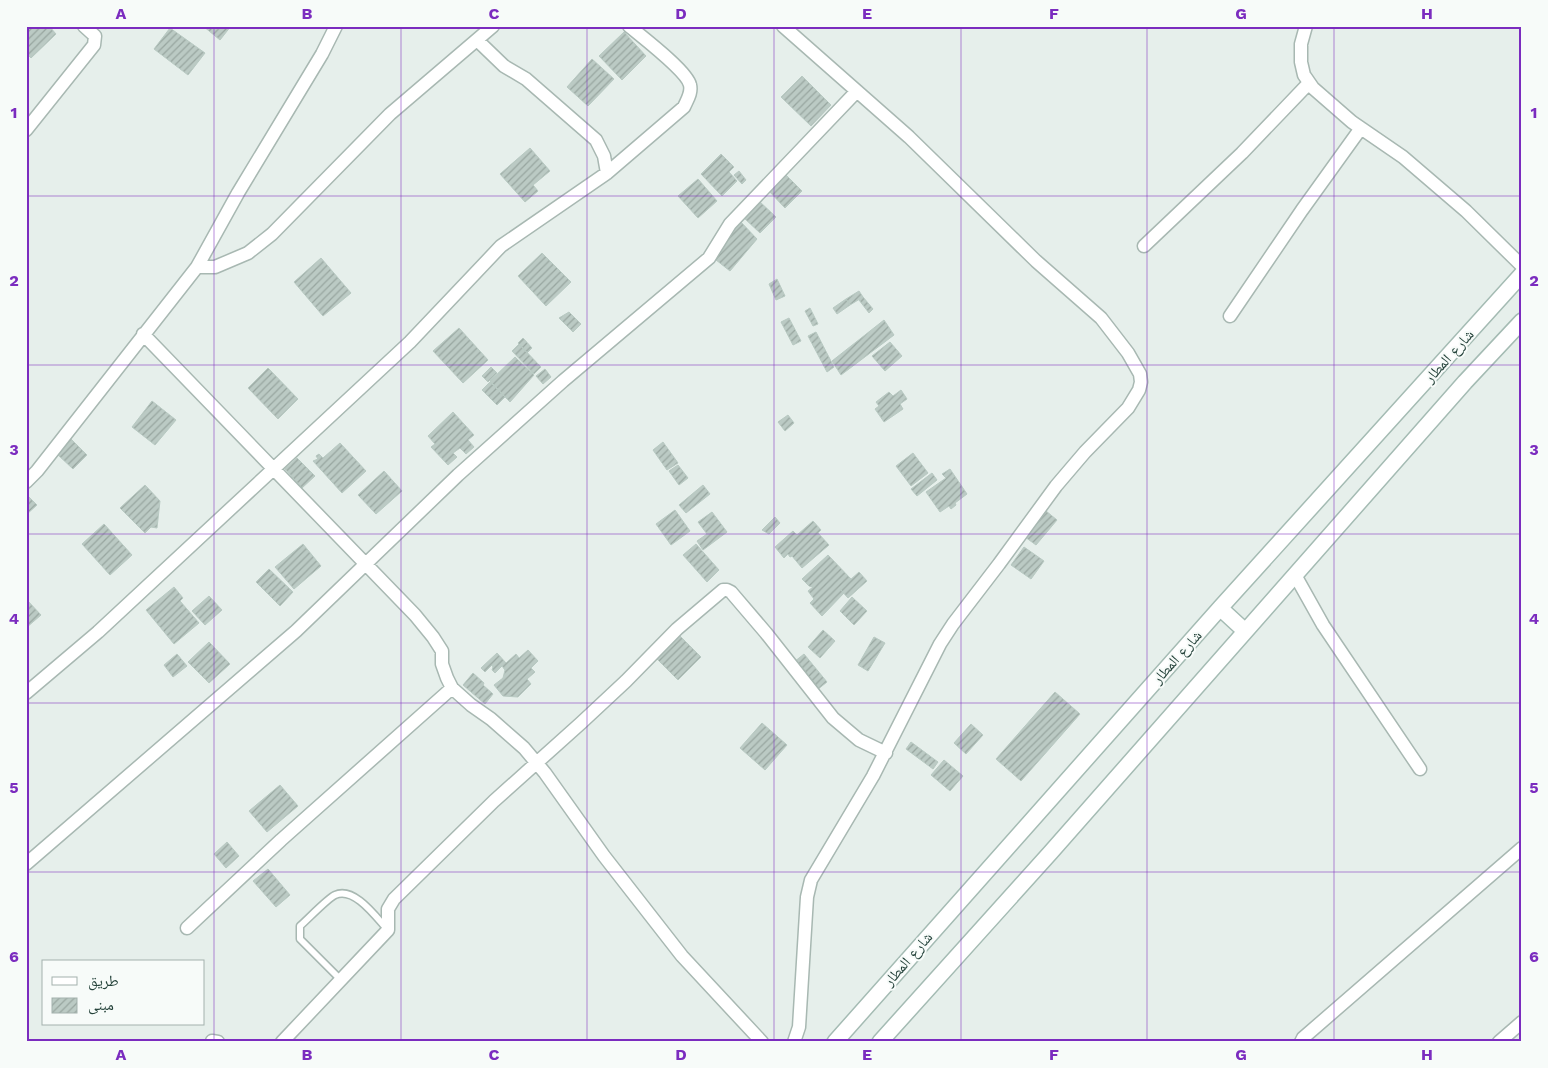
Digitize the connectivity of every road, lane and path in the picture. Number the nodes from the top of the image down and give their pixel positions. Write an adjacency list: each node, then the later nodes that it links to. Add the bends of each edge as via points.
1 (84, 26): 11 (street, via 95,36 94,45)
2 (336, 26): 15 (street)
3 (493, 26): 7 (street)
4 (629, 26): 12 (street, via 682,72 690,84 690,94 684,107)
5 (783, 26): 9 (street)
6 (1306, 26): 8 (street, via 1301,62)
7 (478, 40): 12 (street, via 504,66 526,79 596,140); 15 (street, via 390,114 272,234 248,253 215,267)
8 (1309, 83): 10 (street); 13 (street)
9 (857, 91): 22 (street, via 730,224 709,258 563,381); 28 (street, via 1100,318 1140,374 1134,400 1056,486 953,624)
10 (1361, 128): 14 (street, via 1403,157); 17 (street)
11 (26, 130)
12 (607, 172): 20 (street, via 501,246 410,342)
13 (1144, 246)
14 (1522, 266)
15 (197, 267): 19 (street)
16 (1522, 274): 24 (street, شارع المطار)
17 (1230, 316)
18 (1522, 320): 23 (street, شارع المطار)
19 (143, 334): 20 (street); 21 (street)
20 (272, 468): 22 (street); 27 (street, via 98,632)
21 (26, 482)
22 (364, 564): 26 (street, via 433,637 442,651 442,664); 32 (street, via 296,631)
23 (1295, 575): 25 (street, شارع المطار); 30 (street, via 1323,624)
24 (1220, 608): 25 (street); 42 (street, شارع المطار)
25 (1245, 631): 43 (street, شارع المطار)
26 (452, 688): 29 (street, via 492,719); 33 (street)
27 (26, 693)
28 (886, 753): 29 (street, via 859,740 833,718 731,592 722,590); 41 (street, via 808,888 799,1027)
29 (537, 764): 34 (street, via 494,801 390,903); 40 (street, via 682,956)
30 (1420, 769)
31 (1522, 848): 44 (street)
32 (26, 864)
33 (187, 928)
34 (388, 930): 35 (street); 35 (lane, via 356,896 346,894 336,894 300,926 300,939)
35 (341, 980): 39 (street)
36 (1522, 1022): 45 (street)
37 (212, 1041): 38 (street)
38 (218, 1042)
39 (282, 1042)
40 (762, 1042)
41 (794, 1042)
42 (835, 1042)
43 (880, 1042)
44 (1301, 1042)
45 (1499, 1042)

